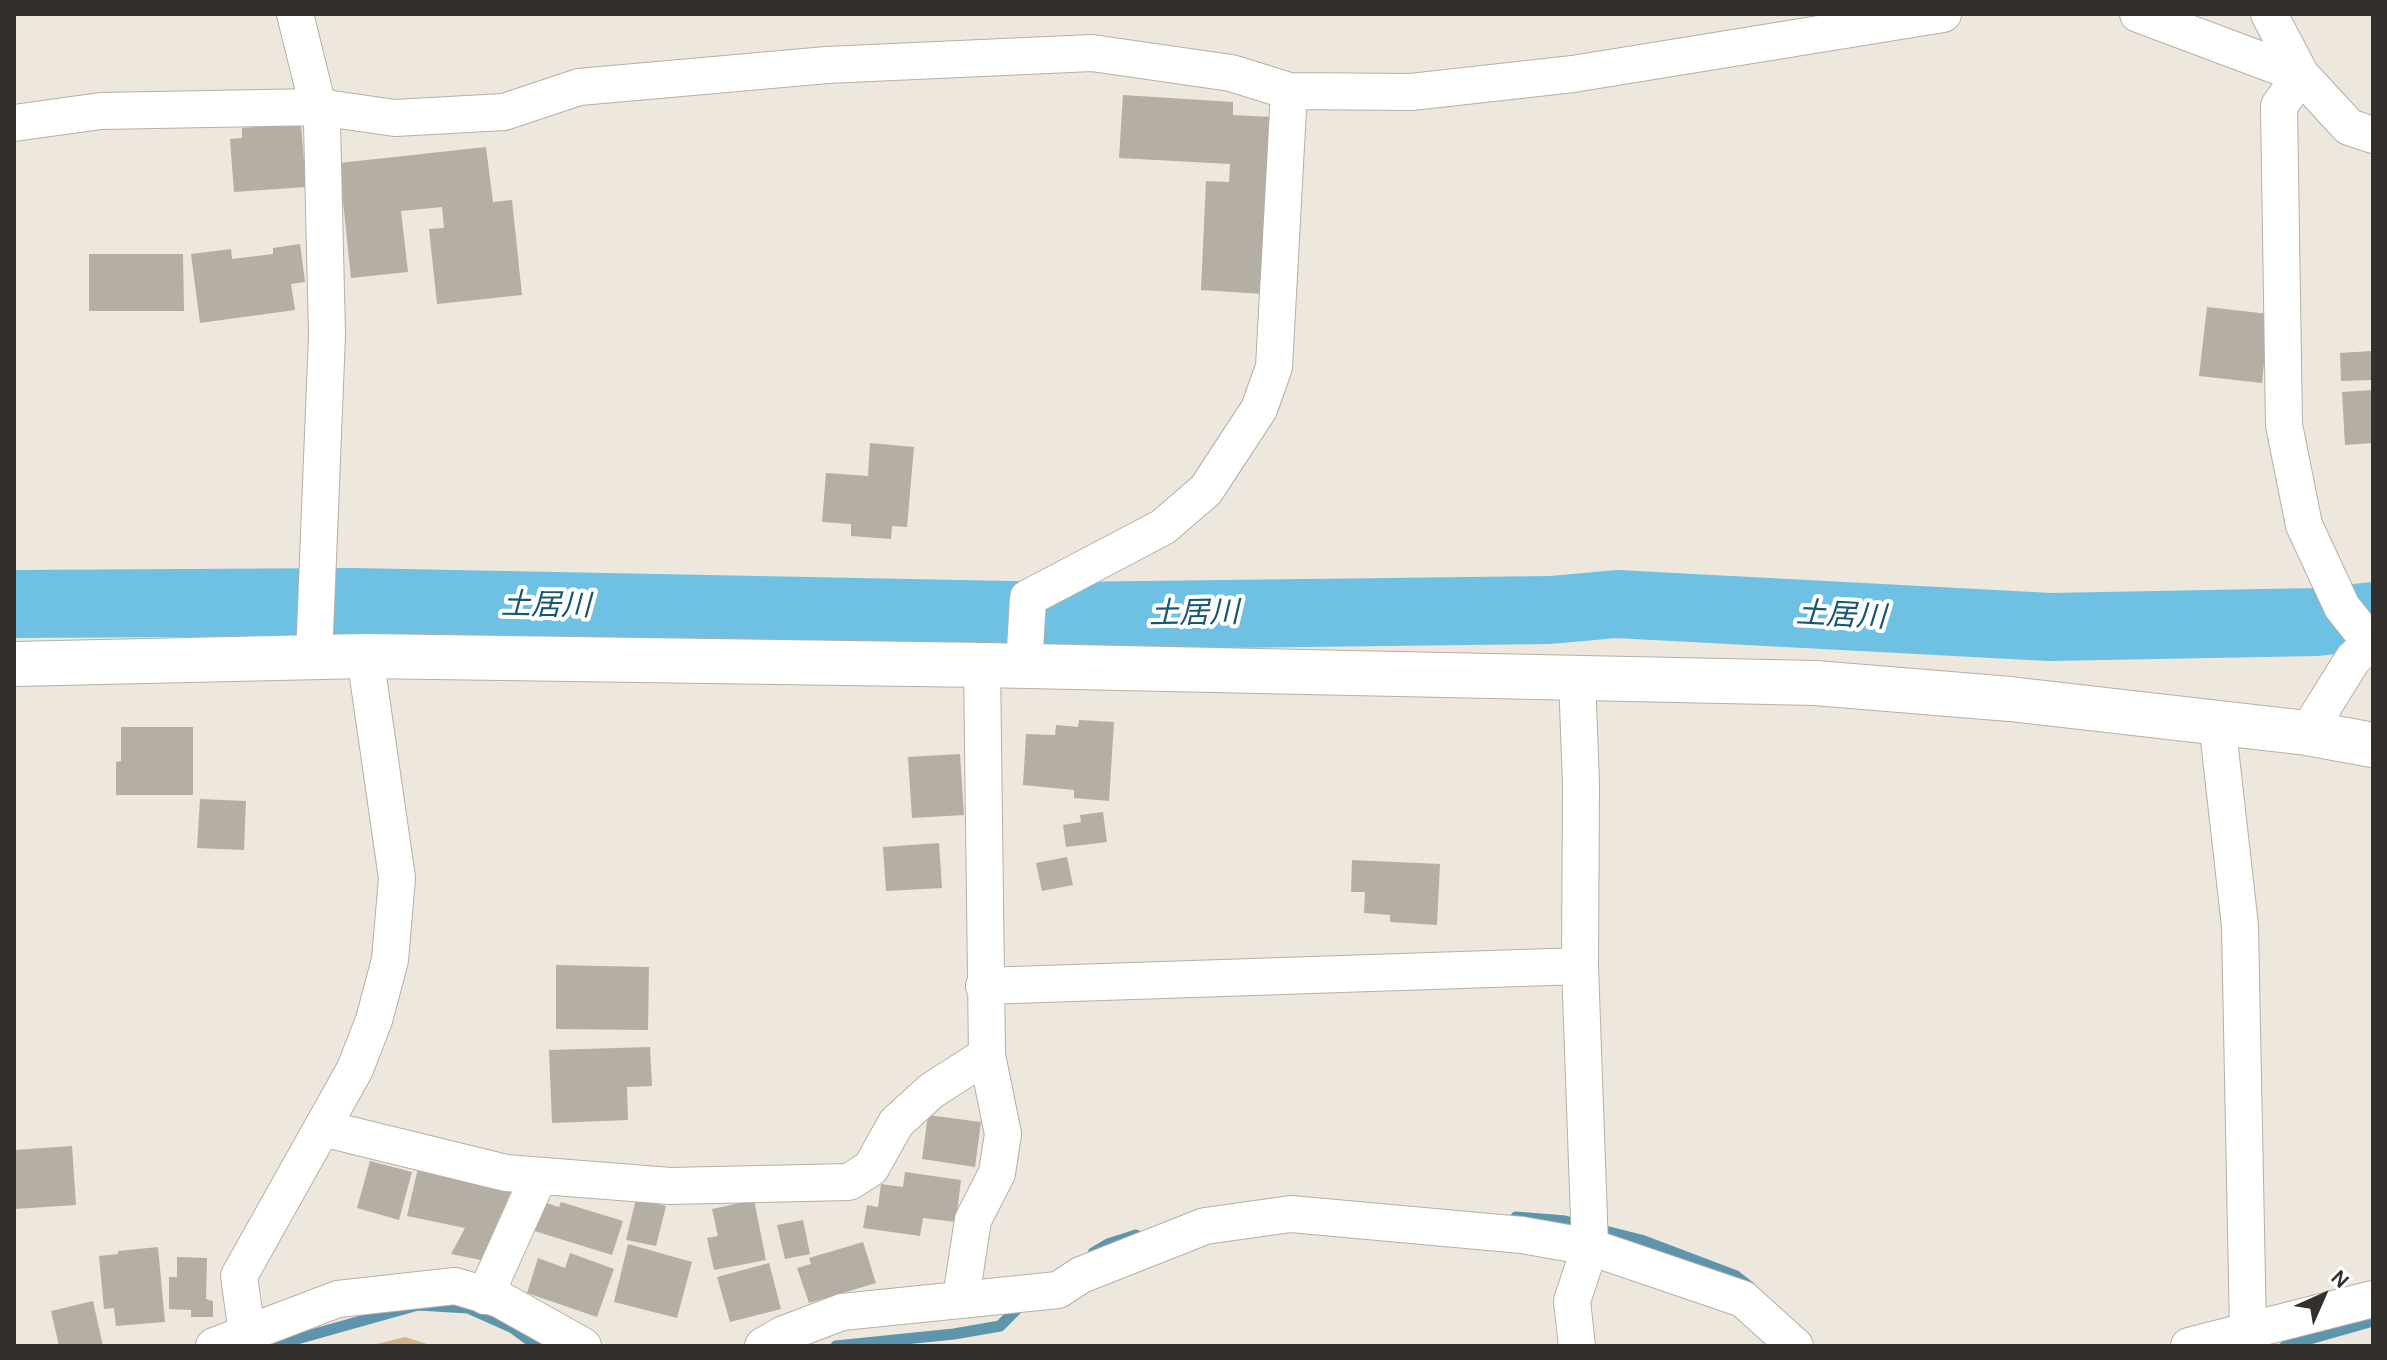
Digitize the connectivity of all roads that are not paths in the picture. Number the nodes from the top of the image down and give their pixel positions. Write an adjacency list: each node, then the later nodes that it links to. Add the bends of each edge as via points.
1 (295, 14): 8 (street)
2 (1943, 14): 7 (street, via 1558,76 1411,92)
3 (2138, 14): 6 (street)
4 (2269, 14): 6 (street)
5 (2300, 14): 6 (street)
6 (2296, 65): 10 (street, via 2349,127); 11 (street, via 2279,106 2284,425 2304,525 2342,607)
7 (1289, 91): 8 (street, via 1231,73 1092,53 827,65 579,87 504,112 395,118); 14 (street, via 1274,367 1259,409 1206,490 1163,527 1028,598)
8 (318, 107): 9 (street, via 101,111); 12 (street, via 327,335)
9 (14, 123)
10 (2373, 135)
11 (2371, 642): 18 (street, via 2345,669)
12 (314, 643): 13 (street); 15 (street)
13 (365, 656): 14 (street); 23 (street, via 397,878 390,960 355,1069)
14 (1011, 658): 16 (street); 21 (street)
15 (14, 664)
16 (1577, 677): 17 (street, via 1815,683); 20 (street)
17 (2217, 722): 18 (street); 29 (street, via 2240,926)
18 (2307, 733): 19 (street)
19 (2373, 745)
20 (1580, 966): 21 (street); 25 (street)
21 (984, 986): 22 (street)
22 (987, 1055): 24 (street, via 931,1091 896,1123 871,1168 849,1182 670,1186); 27 (street, via 1003,1134 997,1173 973,1220)
23 (322, 1128): 24 (street, via 506,1173); 30 (street, via 239,1276)
24 (539, 1176): 26 (street)
25 (1590, 1247): 27 (street, via 1522,1235 1291,1214 1205,1226 1081,1275 1058,1290); 33 (street, via 1572,1301); 34 (street, via 1743,1299)
26 (485, 1296): 30 (street, via 455,1286 338,1299); 31 (street)
27 (961, 1298): 32 (street, via 842,1312)
28 (2373, 1299): 29 (street)
29 (2248, 1331): 35 (street)
30 (231, 1340)
31 (583, 1346)
32 (763, 1346)
33 (1577, 1346)
34 (1795, 1346)
35 (2189, 1346)

